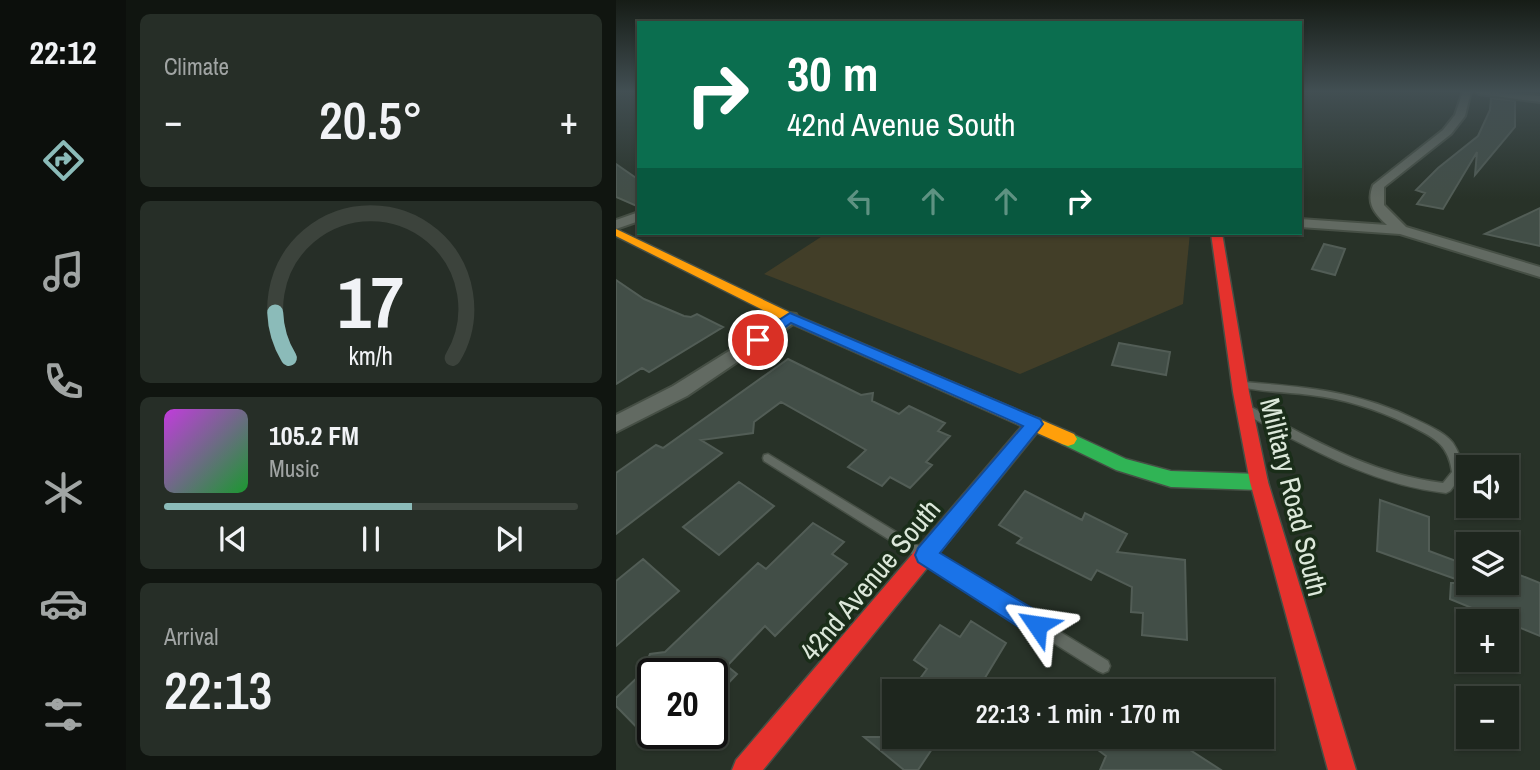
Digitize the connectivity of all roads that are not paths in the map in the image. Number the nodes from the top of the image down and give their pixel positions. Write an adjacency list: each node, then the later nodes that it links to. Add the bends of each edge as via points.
1 (1451, 127): 5 (street, via 1379,186 1374,196 1375,203)
2 (637, 217): 4 (street)
3 (1302, 223): 5 (street)
4 (616, 225)
5 (1401, 230): 8 (street)
6 (616, 232): 9 (street)
7 (1216, 235): 10 (street, Military Road South)
8 (1540, 272)
9 (790, 318): 12 (street, via 680,391); 13 (street)
10 (1240, 384): 11 (street, Military Road South); 11 (lane, via 1327,392 1373,404 1446,440 1457,457 1458,473 1446,488 1417,486 1374,473)
11 (1244, 408): 15 (street, Military Road South)
12 (616, 424)
13 (1034, 424): 15 (street, via 1122,465 1171,479); 16 (street, 42nd Avenue South)
14 (768, 458): 16 (lane)
15 (1259, 482): 19 (street, Military Road South)
16 (925, 555): 17 (lane); 18 (street, 42nd Avenue South)
17 (1103, 666)
18 (746, 770)
19 (1342, 770)

